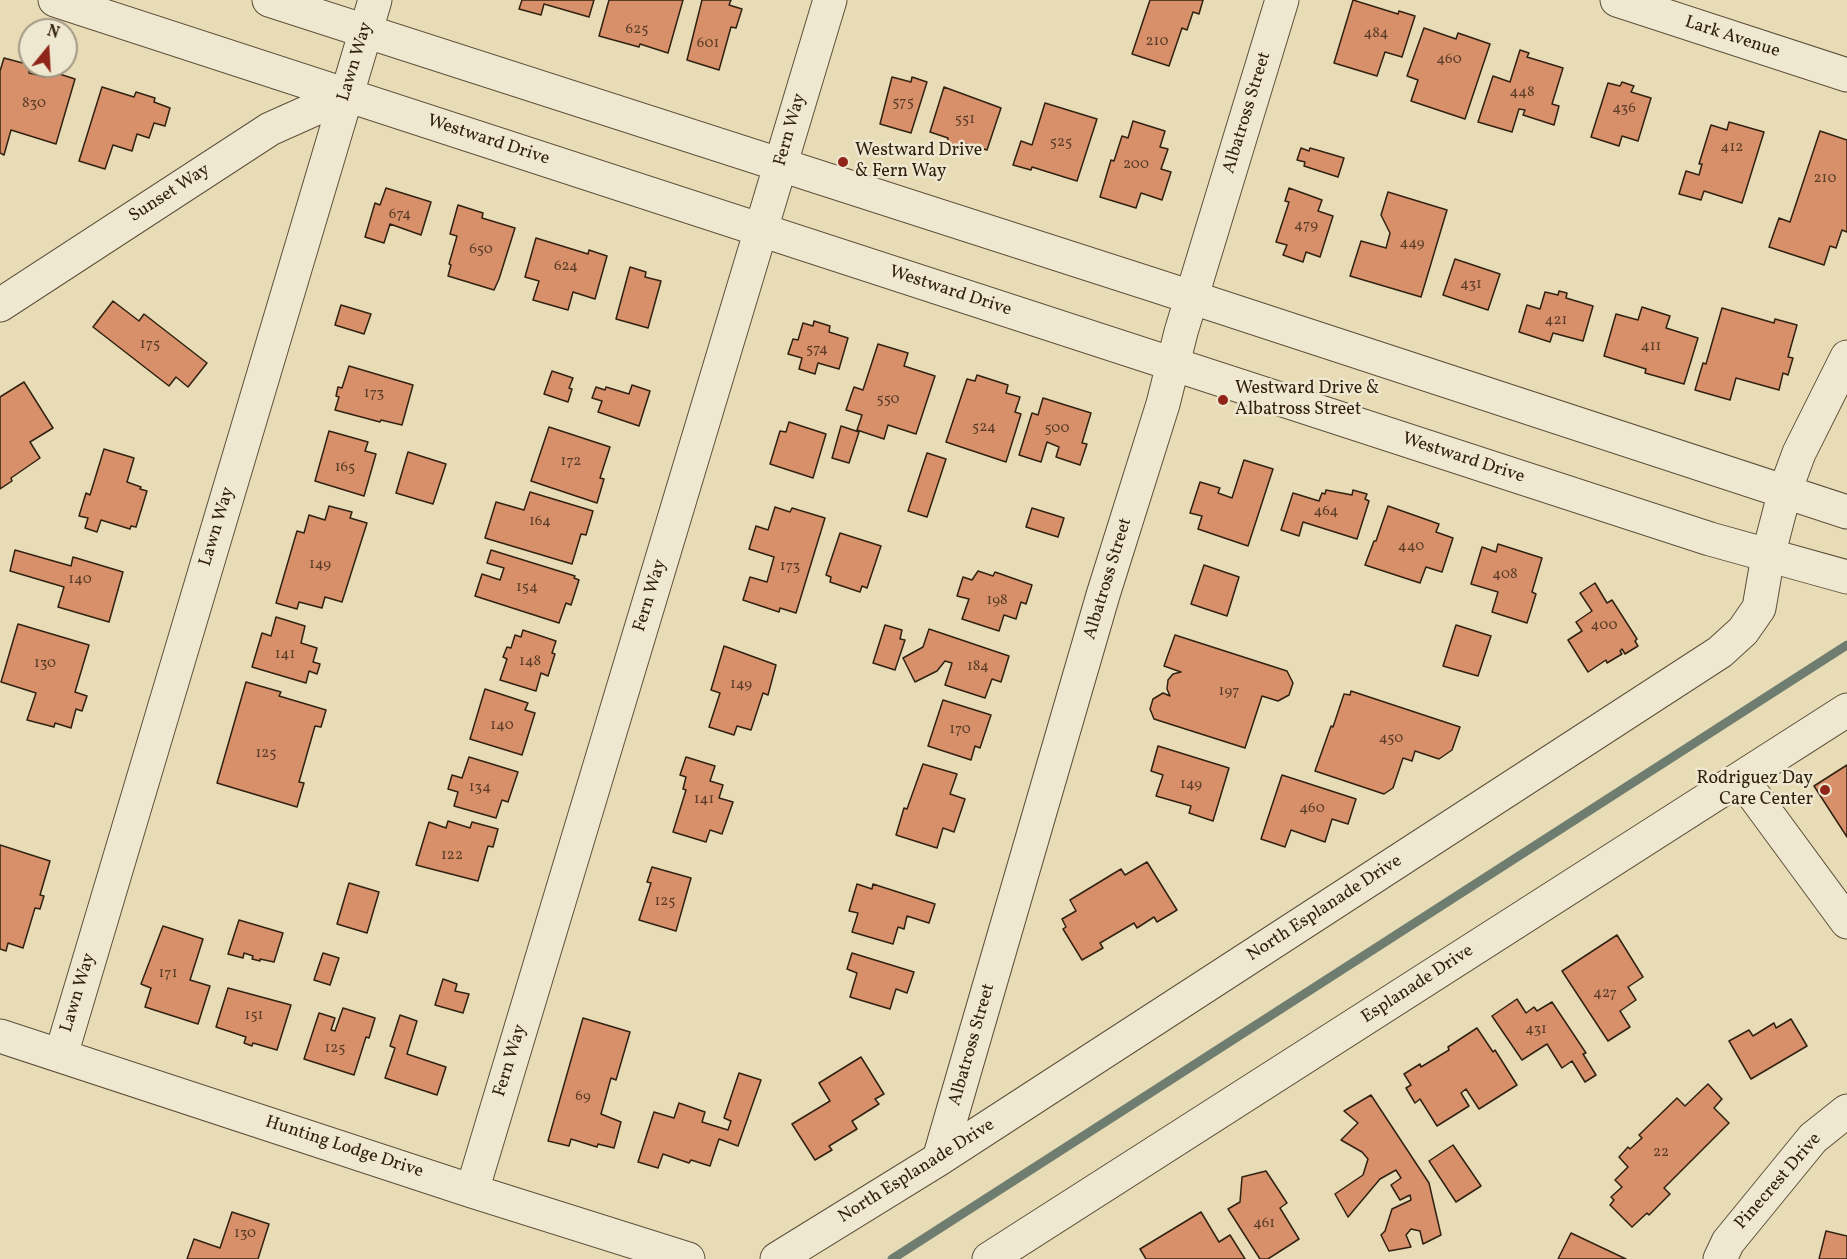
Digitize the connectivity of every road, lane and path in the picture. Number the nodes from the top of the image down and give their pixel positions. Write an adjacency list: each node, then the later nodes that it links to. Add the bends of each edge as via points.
1 (55, 0): 9 (street, Westward Drive)
2 (270, 0): 7 (street)
3 (375, 0): 7 (street, Lawn Way)
4 (830, 0): 10 (street, Fern Way)
5 (1282, 0): 12 (street, Albatross Street)
6 (1617, 0): 8 (street, Lark Avenue)
7 (365, 32): 9 (street, Lawn Way); 10 (street)
8 (1847, 75)
9 (346, 95): 11 (street, Westward Drive); 13 (street, Sunset Way, via 270,129); 24 (street, Lawn Way)
10 (780, 165): 11 (street, Fern Way); 12 (street)
11 (761, 230): 15 (street, Westward Drive); 27 (street, Fern Way)
12 (1192, 297): 15 (street, Albatross Street); 16 (street)
13 (0, 305)
14 (1847, 357): 16 (street, North Esplanade Drive, via 1799,453)
15 (1173, 363): 18 (street, Westward Drive); 26 (street, Albatross Street)
16 (1785, 491): 17 (street); 18 (street, North Esplanade Drive)
17 (1847, 512)
18 (1768, 556): 19 (street, Westward Drive); 26 (street, North Esplanade Drive, via 1759,608 1743,631 1720,652)
19 (1847, 577)
20 (1847, 710): 21 (street, Esplanade Drive)
21 (1741, 778): 22 (street); 30 (street, Esplanade Drive)
22 (1847, 922)
23 (0, 1036): 24 (street, Hunting Lodge Drive)
24 (61, 1055): 27 (street, Hunting Lodge Drive)
25 (1847, 1111): 31 (street, Pinecrest Drive, via 1813,1138 1728,1242)
26 (939, 1159): 29 (street, North Esplanade Drive)
27 (472, 1191): 28 (street, Hunting Lodge Drive)
28 (688, 1259)
29 (777, 1259)
30 (989, 1259)
31 (1720, 1259)

